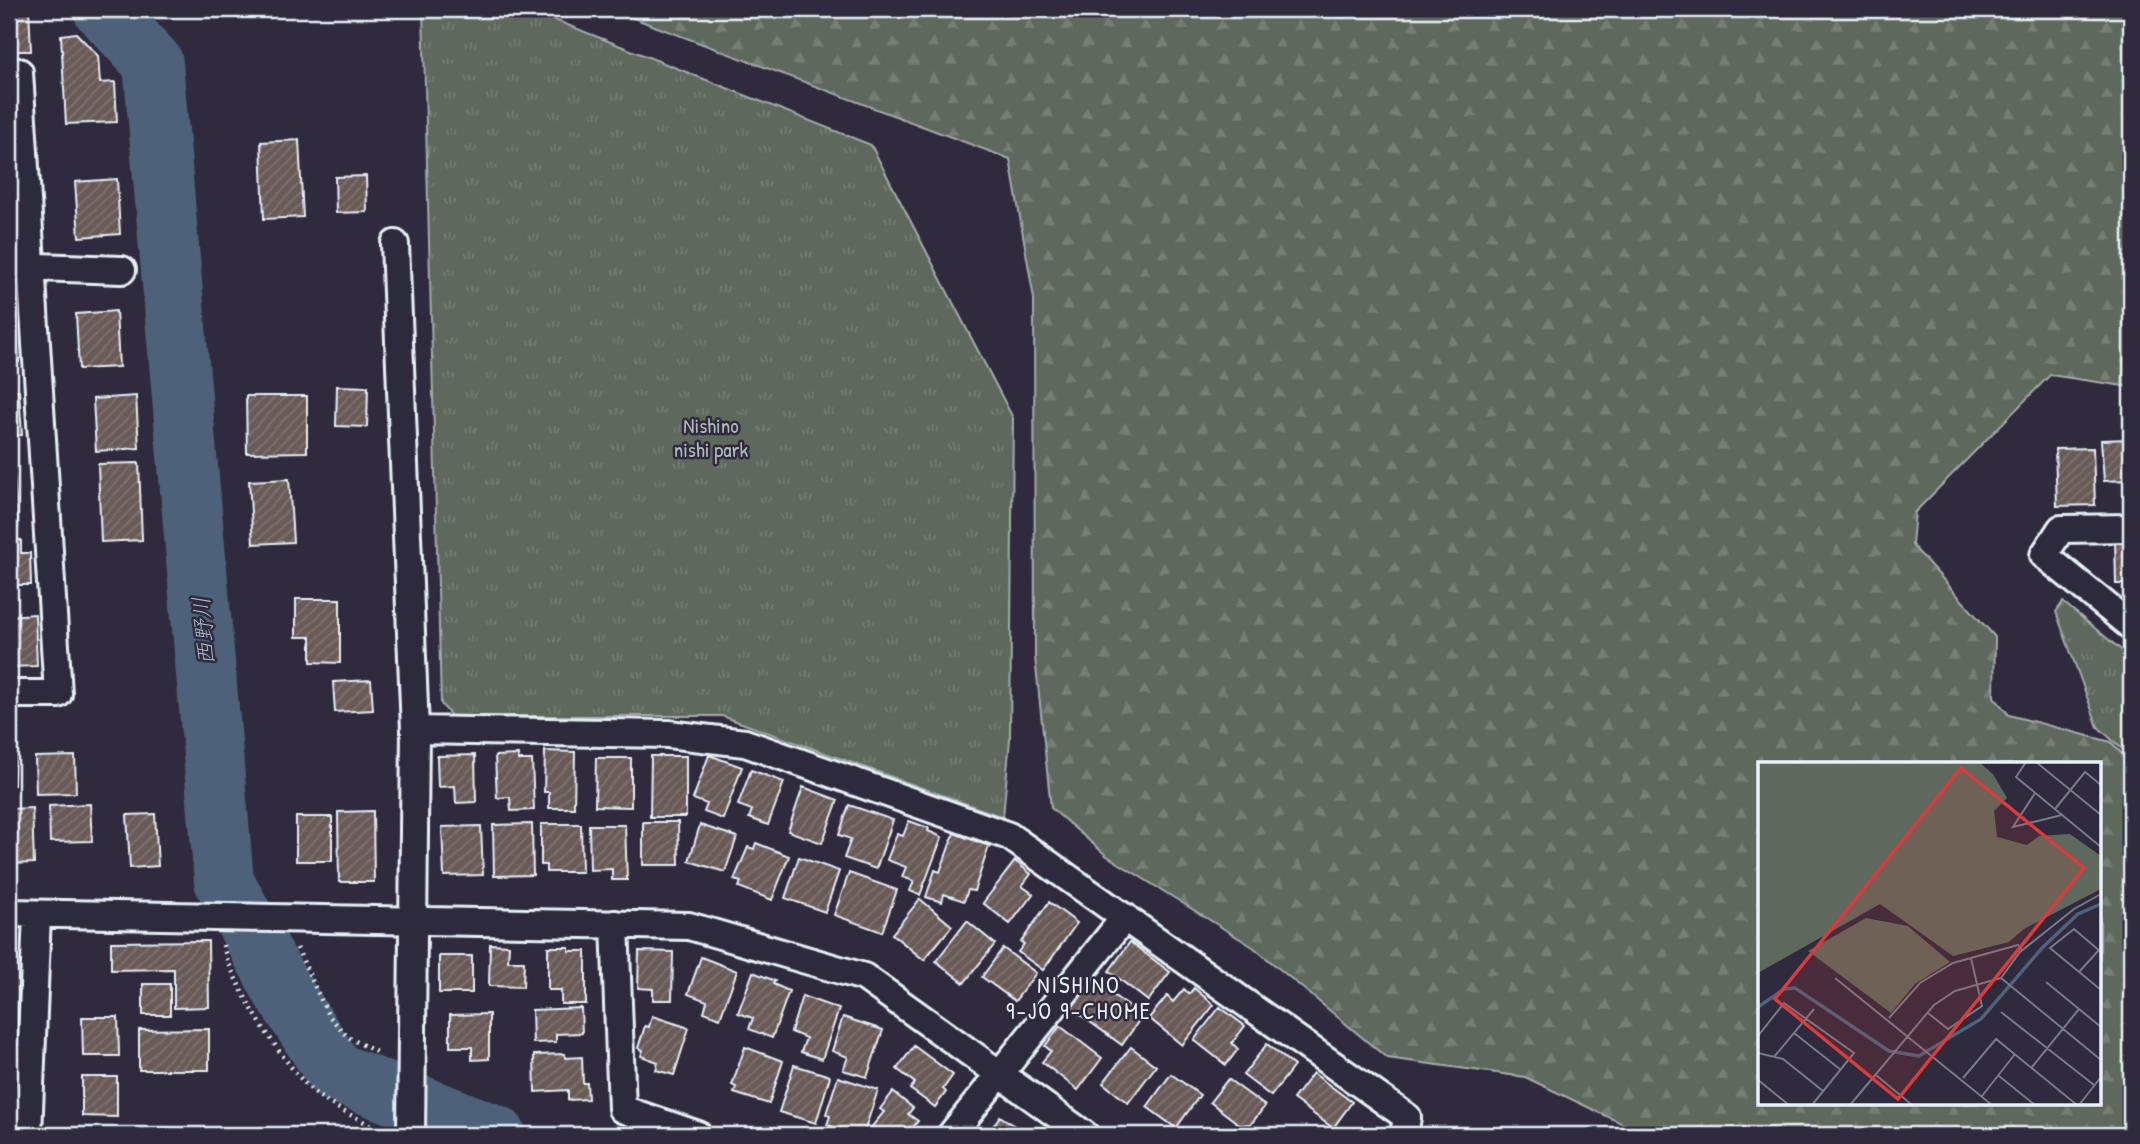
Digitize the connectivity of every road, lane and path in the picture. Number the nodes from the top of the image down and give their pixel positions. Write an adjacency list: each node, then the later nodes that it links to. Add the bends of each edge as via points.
1 (9, 72): 3 (street, via 19,72)
2 (395, 244): 8 (street)
3 (20, 266): 4 (street); 7 (street, via 58,694)
4 (122, 270)
5 (2131, 528): 6 (street, via 2061,528 2044,555)
6 (2131, 626)
7 (9, 694)
8 (415, 730): 11 (street, via 668,734 745,743 1009,836); 12 (street)
9 (9, 913): 10 (street)
10 (37, 914): 14 (street, via 198,917); 20 (street)
11 (1125, 917): 17 (street); 24 (street, via 1407,1117)
12 (412, 920): 13 (street); 14 (street); 19 (street)
13 (615, 924): 17 (street, via 689,926 864,977); 21 (street, via 622,1109)
14 (283, 928): 16 (path, via 328,1015 348,1038)
15 (221, 934): 18 (path, via 227,964 281,1055 315,1093)
16 (376, 1052)
17 (1000, 1074): 22 (street); 23 (street)
18 (376, 1128)
19 (411, 1134)
20 (28, 1135)
21 (698, 1135)
22 (951, 1135)
23 (1086, 1135)
24 (1404, 1135)

